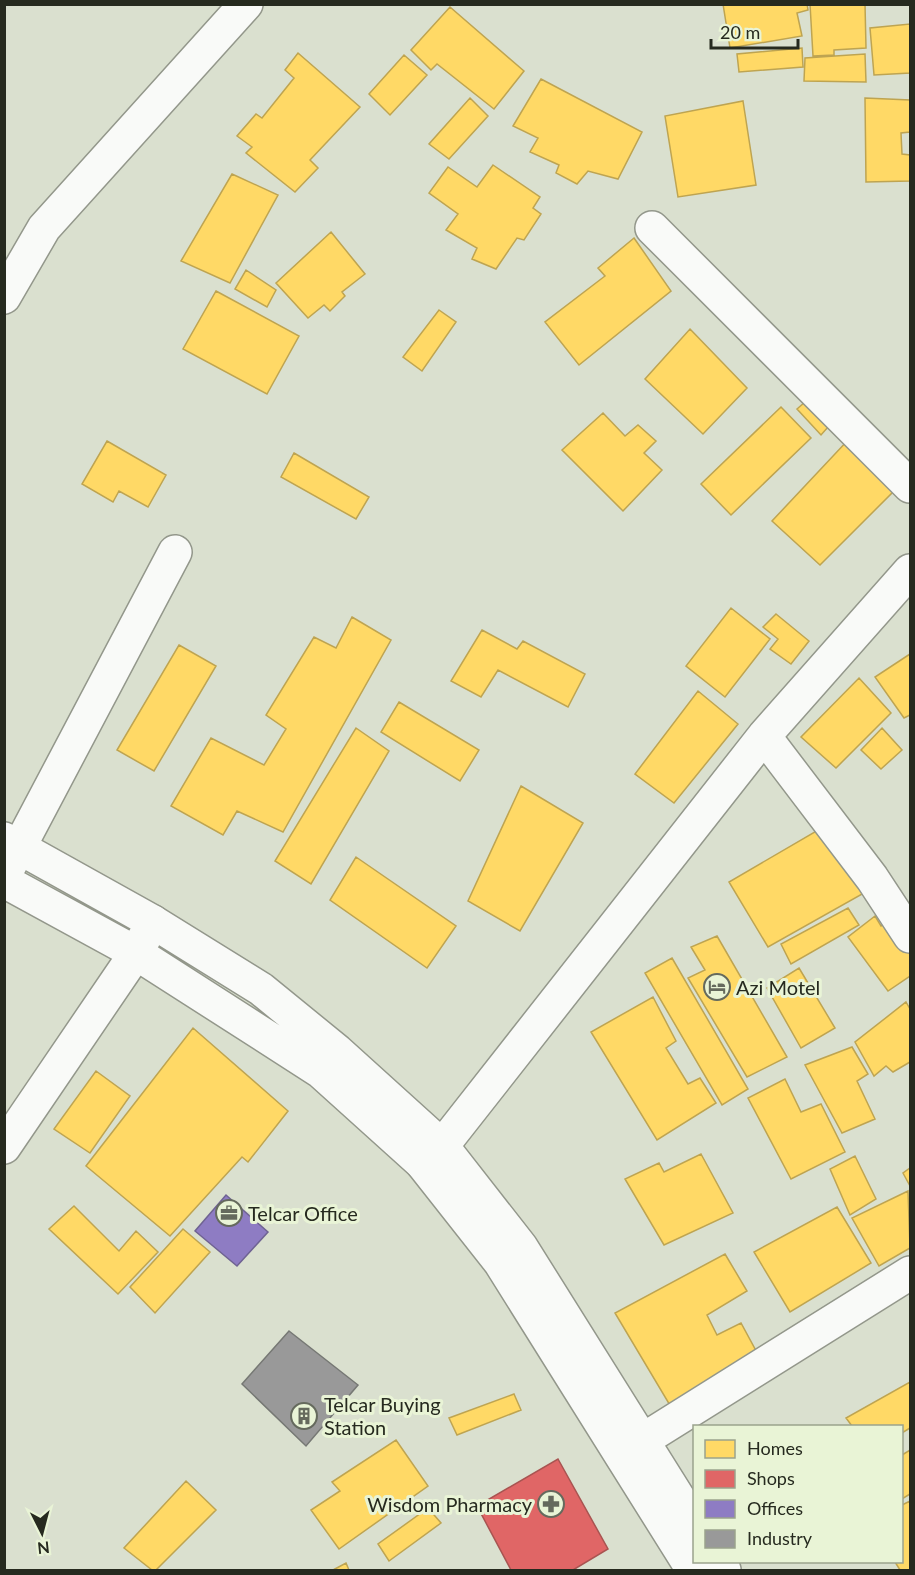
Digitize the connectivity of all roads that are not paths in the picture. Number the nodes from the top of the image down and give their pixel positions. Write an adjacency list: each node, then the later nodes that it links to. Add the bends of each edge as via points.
1 (246, 4): 3 (main road, via 44,228)
2 (652, 228): 4 (main road)
3 (4, 297)
4 (910, 486)
5 (175, 552): 8 (main road)
6 (910, 571): 7 (main road)
7 (764, 736): 12 (main road, via 872,878); 15 (main road)
8 (11, 843): 9 (main road); 11 (main road)
9 (4, 876)
10 (4, 881): 13 (main road)
11 (153, 922): 13 (main road); 15 (main road, via 261,989 337,1051)
12 (910, 936)
13 (136, 953): 14 (main road); 15 (main road, via 320,1071)
14 (4, 1147)
15 (432, 1155): 17 (main road, via 521,1247); 19 (main road)
16 (910, 1273): 17 (main road)
17 (643, 1440): 18 (main road)
18 (693, 1521)
19 (693, 1570)

